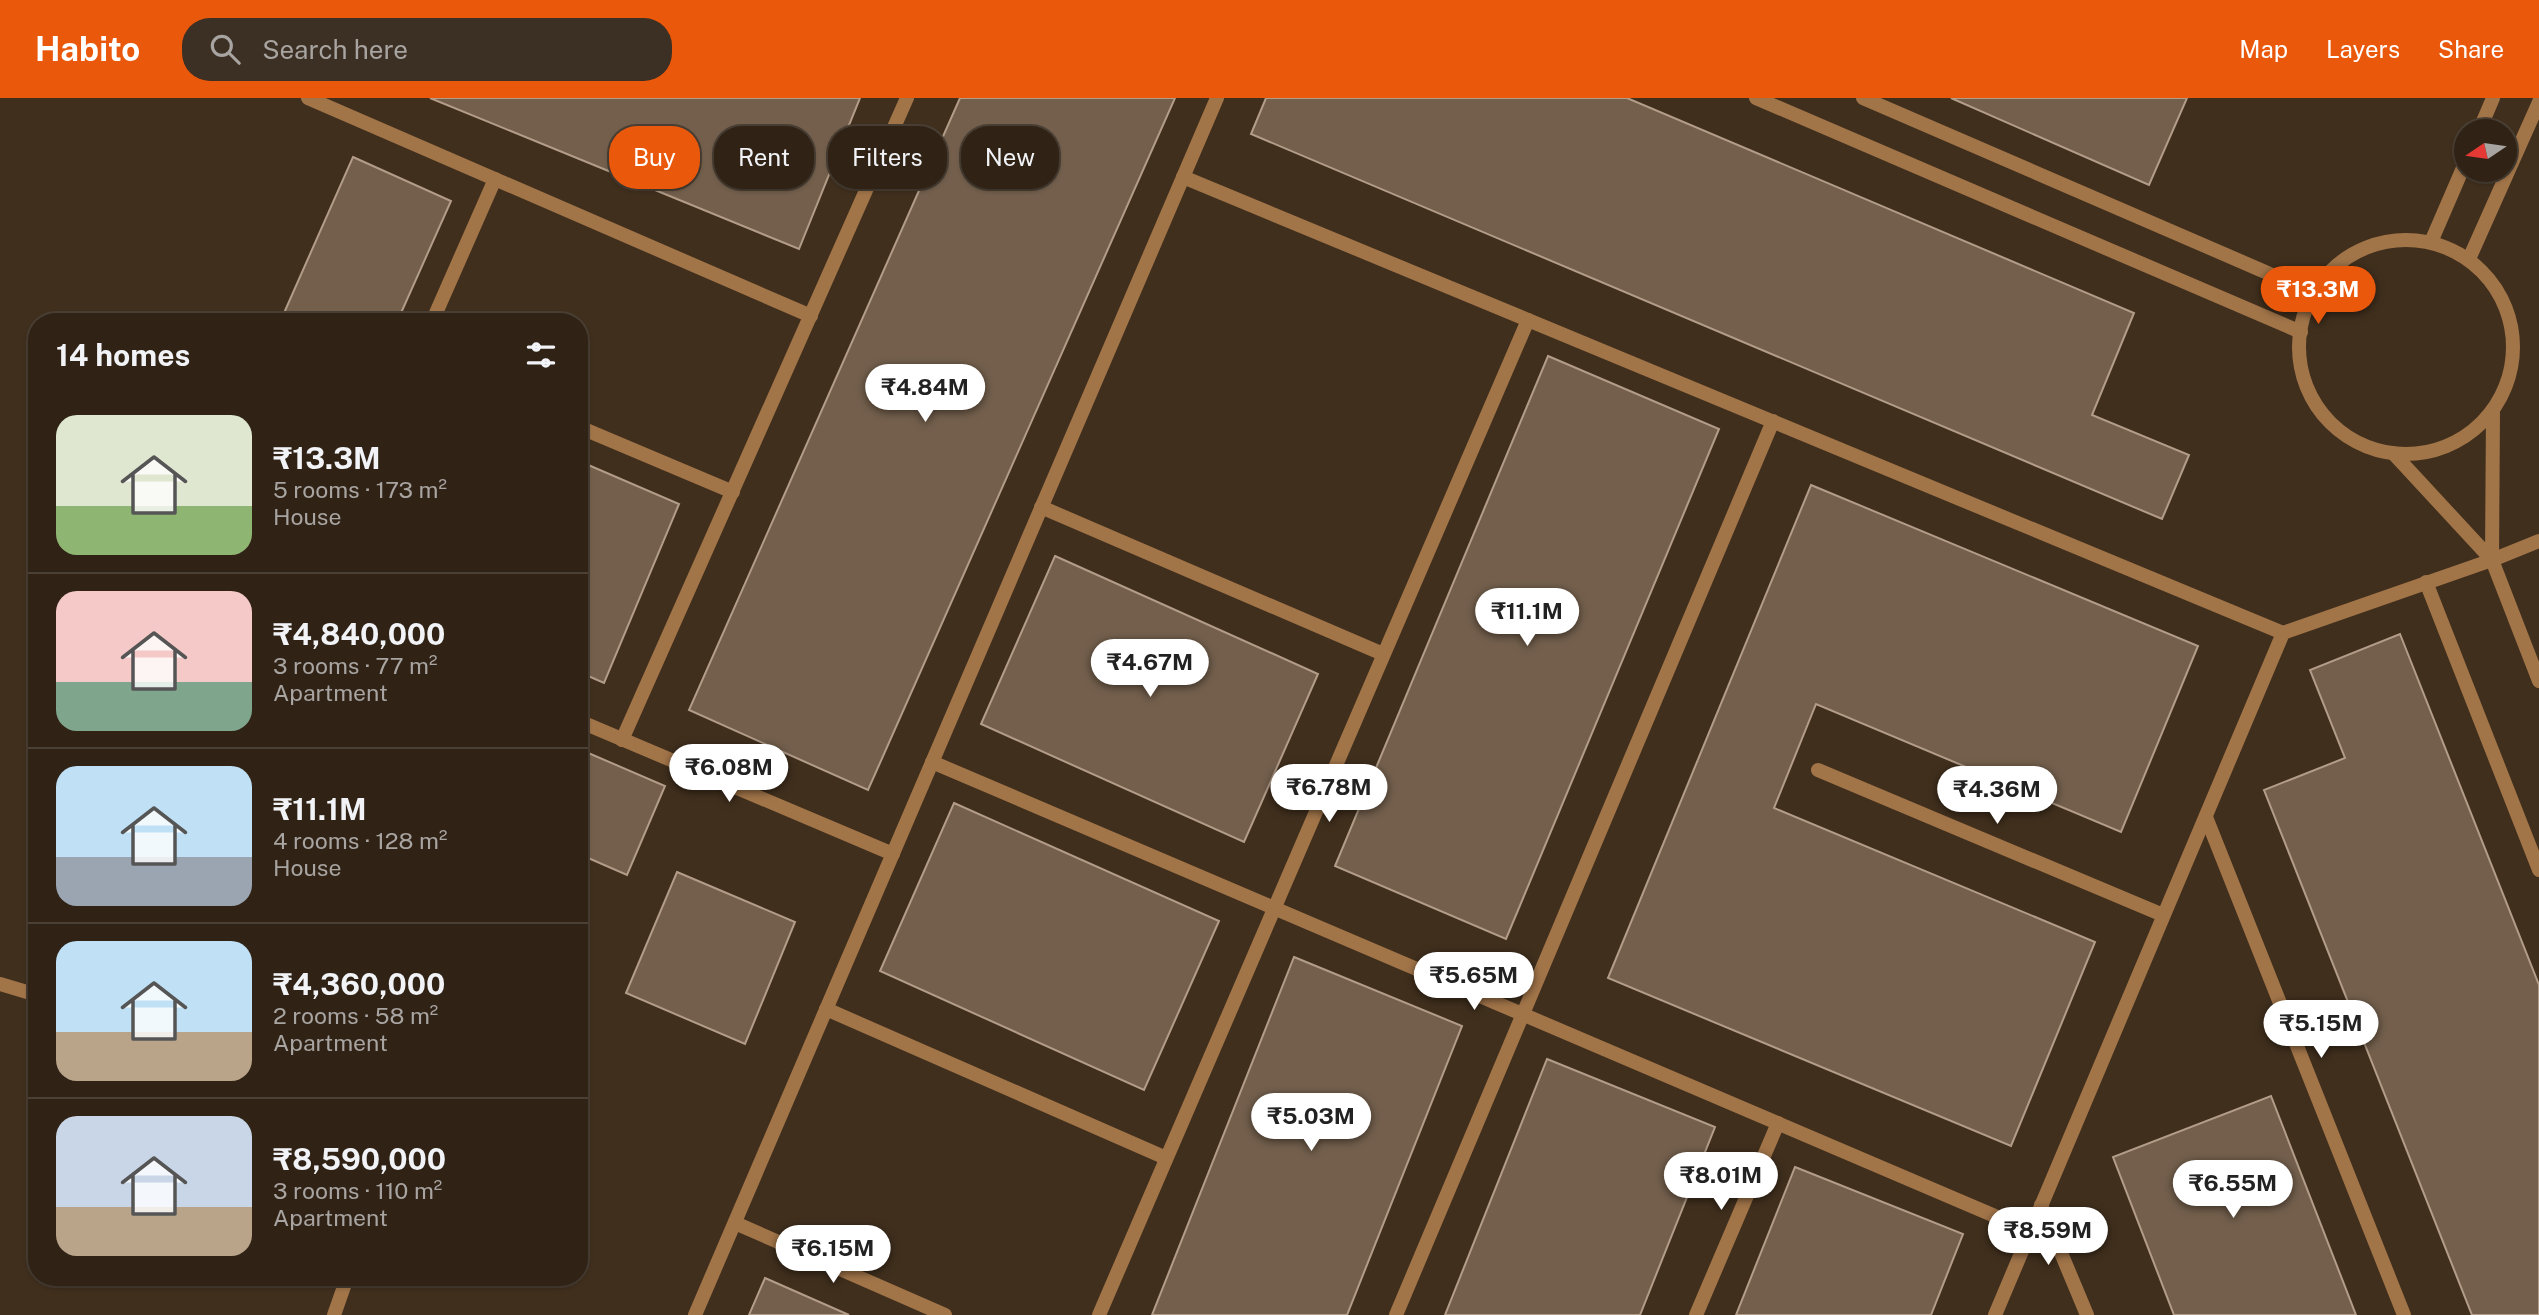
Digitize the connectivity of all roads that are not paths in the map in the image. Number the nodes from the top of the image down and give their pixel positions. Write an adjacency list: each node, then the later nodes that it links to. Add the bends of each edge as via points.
1 (308, 98): 10 (street)
2 (907, 98): 16 (street)
3 (1217, 98): 9 (street)
4 (1756, 98): 18 (street)
5 (1863, 98): 14 (street)
6 (2493, 98): 8 (street)
7 (2539, 102): 13 (street)
8 (2484, 119)
9 (1183, 177): 17 (street); 24 (street)
10 (495, 179): 15 (street); 16 (street)
11 (2457, 182): 12 (street)
12 (2431, 242): 13 (street); 14 (street, via 2389,240 2349,255)
13 (2469, 260): 19 (street, via 2498,291 2513,330 2511,373)
14 (2314, 293): 18 (street, via 2300,322)
15 (436, 313)
16 (811, 316): 23 (street)
17 (1528, 320): 20 (street); 29 (street)
18 (2301, 332): 22 (street, via 2299,365 2314,404 2343,435 2381,453)
19 (2493, 411): 22 (street, via 2462,440 2423,455); 26 (street)
20 (1773, 421): 28 (street); 43 (street)
21 (588, 431): 23 (street)
22 (2392, 453): 26 (street)
23 (733, 492): 32 (street)
24 (1041, 507): 29 (street); 33 (street)
25 (2539, 541): 26 (street)
26 (2492, 560): 27 (street); 30 (street)
27 (2427, 582): 28 (street); 37 (street)
28 (2283, 633): 35 (street)
29 (1383, 654): 38 (street)
30 (2539, 681)
31 (588, 726): 32 (street)
32 (622, 740): 36 (street)
33 (932, 762): 36 (street); 38 (street)
34 (1818, 770): 39 (street)
35 (2206, 817): 39 (street); 58 (street)
36 (893, 854): 42 (street)
37 (2539, 870)
38 (1275, 908): 43 (street); 45 (street)
39 (2163, 915): 46 (street)
40 (0, 984): 41 (street)
41 (28, 992)
42 (826, 1009): 45 (street); 47 (street)
43 (1523, 1014): 44 (street); 54 (street)
44 (1778, 1123): 48 (street); 55 (street)
45 (1166, 1158): 53 (street)
46 (2041, 1205): 48 (street); 57 (street)
47 (735, 1223): 51 (street); 52 (street)
48 (2030, 1231): 56 (street)
49 (344, 1286): 50 (street)
50 (334, 1315)
51 (695, 1315)
52 (945, 1315)
53 (1099, 1315)
54 (1396, 1315)
55 (1696, 1315)
56 (1995, 1315)
57 (2087, 1315)
58 (2404, 1315)

